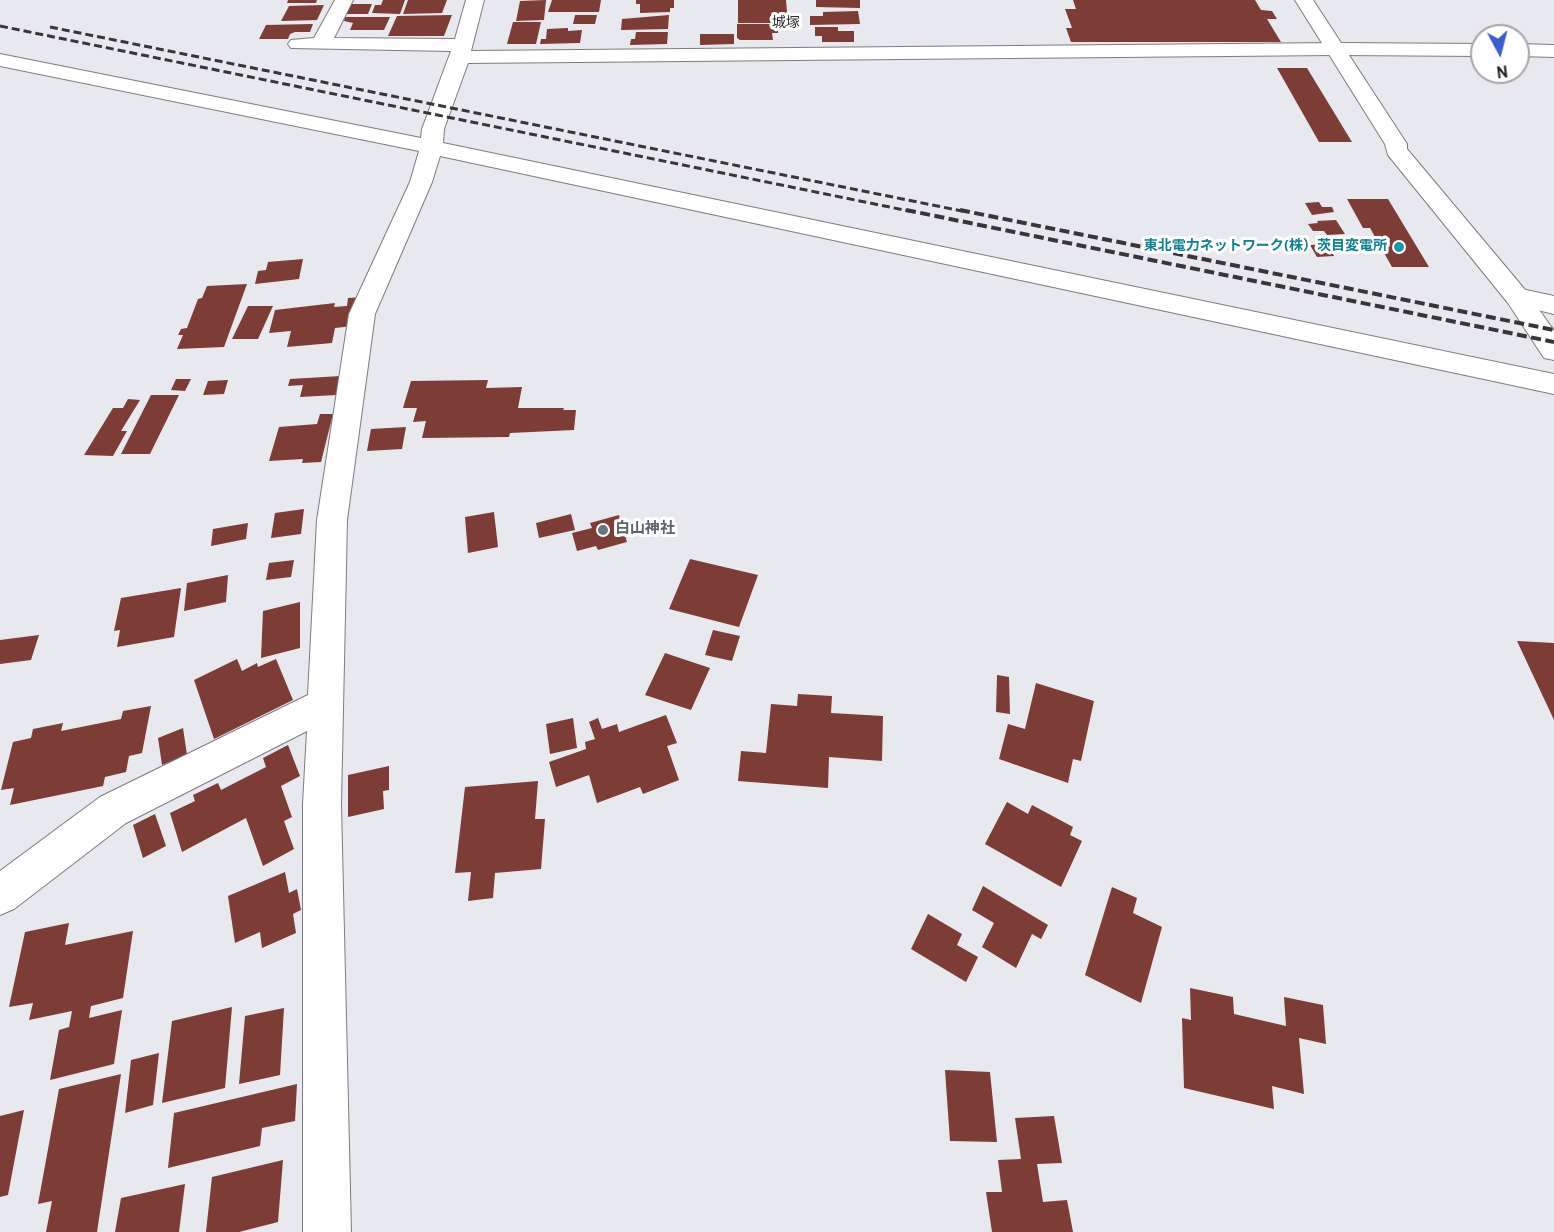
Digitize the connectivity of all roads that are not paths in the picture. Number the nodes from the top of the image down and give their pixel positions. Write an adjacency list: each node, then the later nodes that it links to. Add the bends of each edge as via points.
1 (344, 0): 5 (street)
2 (475, 0): 9 (street)
3 (1304, 0): 6 (street)
4 (298, 44): 5 (street)
5 (321, 44): 9 (street)
6 (1336, 49): 7 (street); 9 (street); 13 (street, via 1396,144 1396,150)
7 (1470, 50)
8 (1530, 50): 10 (street)
9 (462, 51): 12 (street, via 433,129)
10 (1554, 51)
11 (0, 60): 12 (street)
12 (431, 147): 16 (street); 17 (street, via 421,182 362,314 332,520)
13 (1516, 297): 14 (street); 15 (street)
14 (1554, 305)
15 (1554, 351)
16 (1554, 384)
17 (324, 705): 18 (street, via 113,810); 19 (street)
18 (0, 895)
19 (327, 1232)

